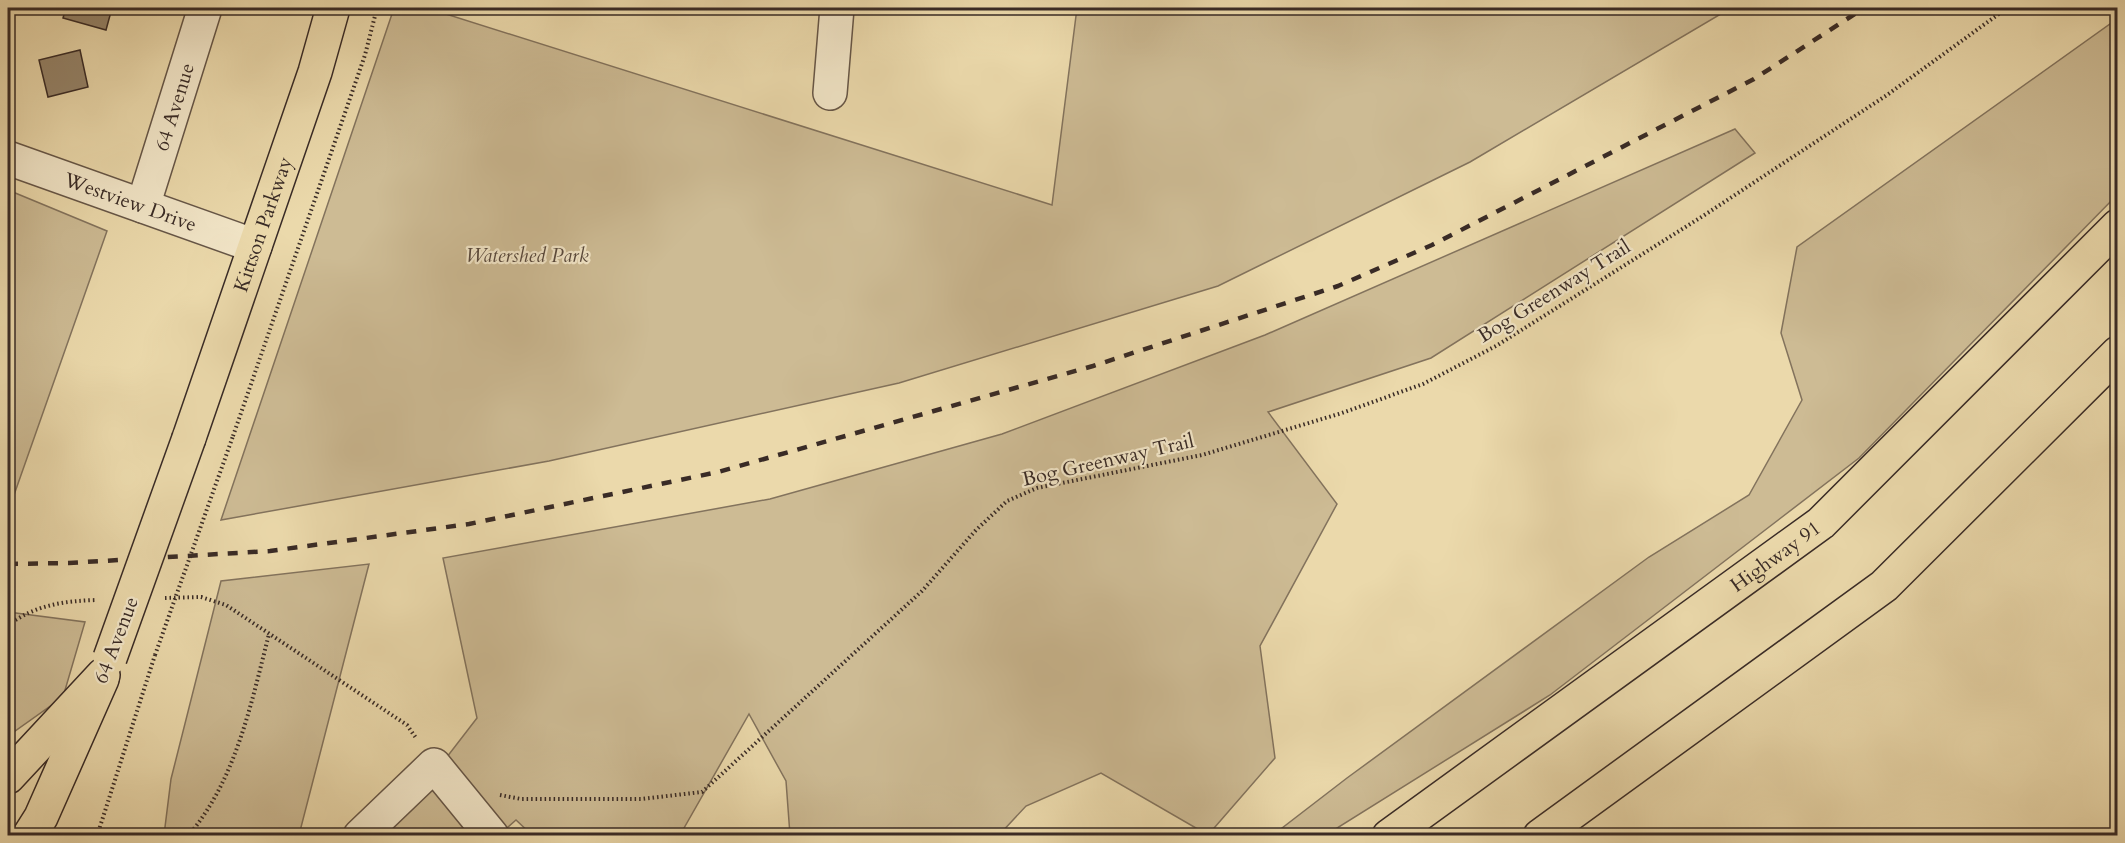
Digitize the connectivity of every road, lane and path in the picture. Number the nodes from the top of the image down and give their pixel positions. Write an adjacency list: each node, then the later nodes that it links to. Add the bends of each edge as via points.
1 (205, 8): 8 (street, 64 Avenue)
2 (333, 8): 10 (main road, Kittson Parkway)
3 (377, 8): 18 (path, bridge, via 365,55 155,655)
4 (837, 8): 6 (street)
5 (2007, 8): 16 (path, Bog Greenway Trail, via 1887,95 1703,216 1496,346 1423,384 1202,455 1037,488 1007,501 922,591 702,792 629,799 522,800)
6 (830, 93)
7 (8, 158): 8 (street, Westview Drive)
8 (143, 206): 10 (street, Westview Drive)
9 (2118, 226): 22 (main road, Highway 91, via 1821,523)
10 (255, 246): 12 (main road, Kittson Parkway)
11 (2118, 353): 23 (main road, via 1884,586)
12 (189, 438): 13 (main road, 64 Avenue, bridge)
13 (107, 666): 15 (main road); 17 (main road, 64 Avenue)
14 (434, 765): 19 (path, via 407,725 269,634 227,773 210,808); 20 (street); 21 (street)
15 (8, 777)
16 (498, 794)
17 (29, 836)
18 (97, 836)
19 (188, 836)
20 (360, 836)
21 (492, 836)
22 (1389, 836)
23 (1540, 836)

